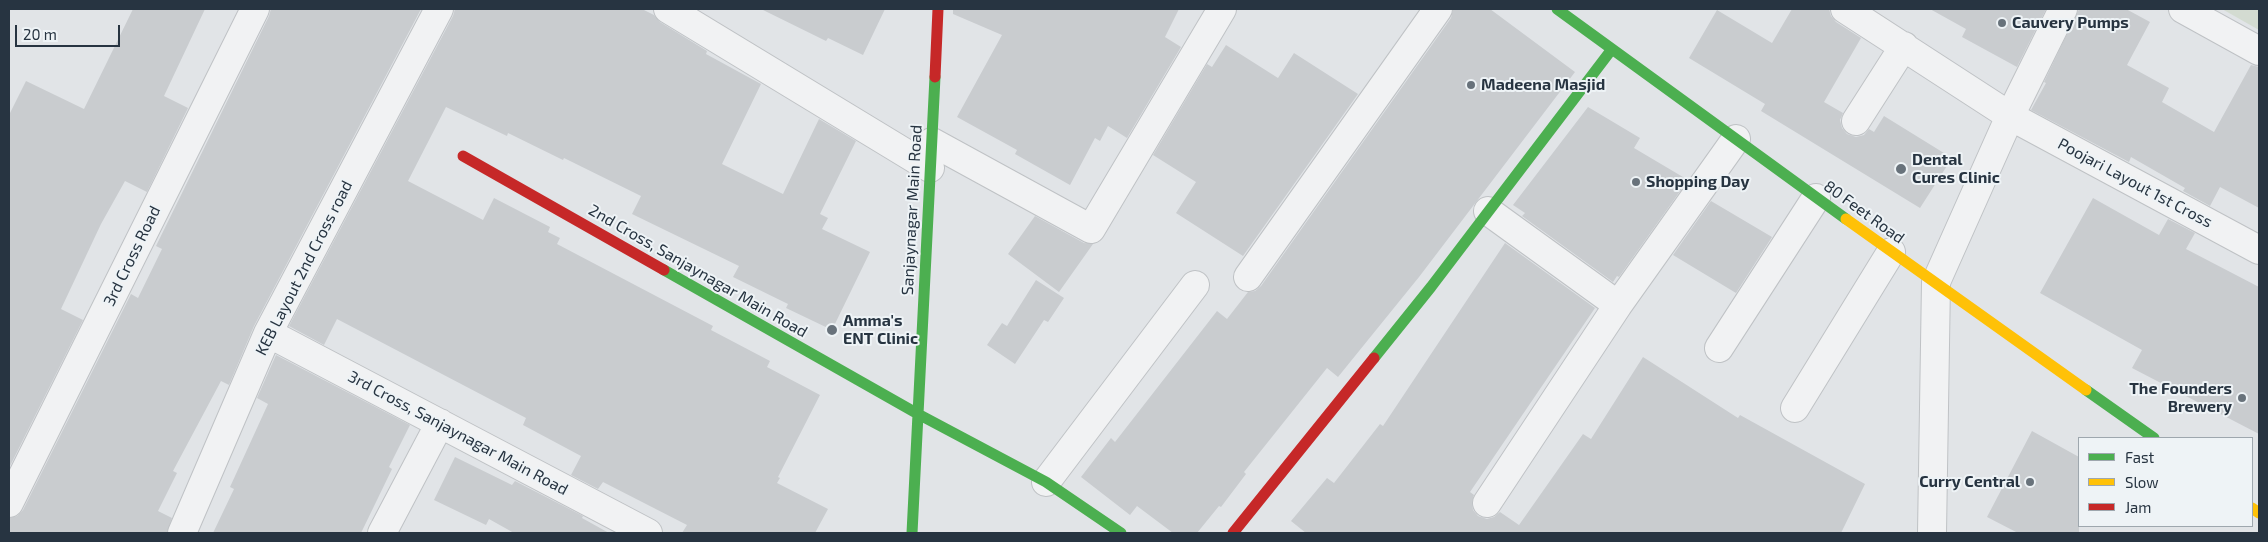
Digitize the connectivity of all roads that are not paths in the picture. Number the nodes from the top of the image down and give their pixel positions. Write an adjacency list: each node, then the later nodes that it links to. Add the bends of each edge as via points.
1 (255, 9): 35 (street, 3rd Cross Road)
2 (439, 9): 28 (street, KEB Layout 2nd Cross road)
3 (938, 9): 18 (street, Sanjaynagar Main Road)
4 (1222, 9): 18 (street, via 1090,229)
5 (1438, 9): 24 (street)
6 (1557, 9): 13 (street, 80 Feet Road)
7 (1845, 9): 11 (street, Poojari Layout 1st Cross)
8 (2063, 9): 15 (street)
9 (2183, 9): 14 (street)
10 (684, 13): 18 (street)
11 (1874, 17): 12 (street, Poojari Layout 1st Cross)
12 (1904, 46): 15 (street, Poojari Layout 1st Cross); 16 (street)
13 (1612, 49): 17 (street, 80 Feet Road); 21 (street)
14 (2259, 51)
15 (2010, 116): 22 (street, Poojari Layout 1st Cross); 25 (street)
16 (1856, 121)
17 (1736, 139): 20 (street, 80 Feet Road); 27 (street)
18 (931, 155): 31 (street, Sanjaynagar Main Road)
19 (463, 156): 31 (street, 2nd Cross, Sanjaynagar Main Road)
20 (1816, 198): 23 (street, 80 Feet Road); 29 (street)
21 (1488, 211): 27 (street); 42 (street)
22 (2259, 250)
23 (1891, 252): 25 (street, 80 Feet Road); 30 (street)
24 (1248, 277)
25 (1936, 282): 33 (street, 80 Feet Road); 43 (street)
26 (1195, 285): 34 (street)
27 (1618, 305): 36 (street)
28 (268, 333): 32 (street, 3rd Cross, Sanjaynagar Main Road); 37 (street, KEB Layout 2nd Cross road)
29 (1719, 348)
30 (1795, 408)
31 (918, 414): 34 (street, 2nd Cross, Sanjaynagar Main Road); 40 (street, Sanjaynagar Main Road)
32 (440, 423): 38 (street); 39 (street, 3rd Cross, Sanjaynagar Main Road)
33 (2153, 437)
34 (1046, 482): 41 (street, 2nd Cross, Sanjaynagar Main Road)
35 (9, 502)
36 (1487, 503)
37 (182, 533)
38 (382, 533)
39 (648, 533)
40 (912, 533)
41 (1121, 533)
42 (1233, 533)
43 (1932, 533)

